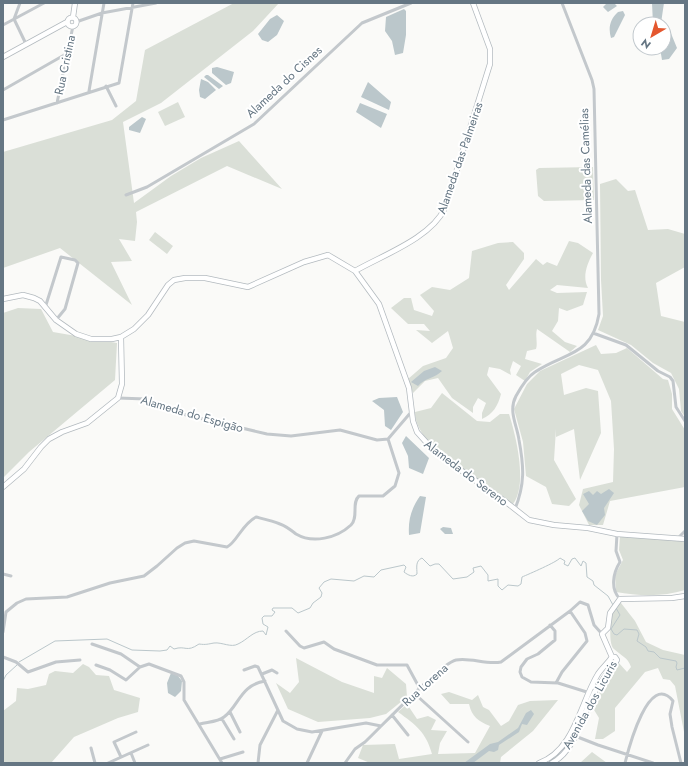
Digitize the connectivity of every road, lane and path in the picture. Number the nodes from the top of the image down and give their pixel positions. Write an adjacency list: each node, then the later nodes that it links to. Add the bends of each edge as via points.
1 (20, 3): 13 (street)
2 (44, 3): 13 (street)
3 (75, 3): 12 (street, Rua Cristina)
4 (104, 3): 11 (street)
5 (133, 3): 10 (street)
6 (156, 3): 10 (street)
7 (411, 3): 27 (street, Alameda do Cisnes, via 368,20 356,28 254,124 147,187)
8 (473, 3): 28 (street, Alameda das Palmeiras, via 490,49 490,64 445,208 437,222 427,230)
9 (562, 3): 32 (street, Alameda das Camélias, via 594,89 599,314)
10 (132, 8): 11 (street); 21 (street, via 119,82)
11 (102, 13): 15 (street); 23 (street)
12 (73, 17): 14 (street); 15 (street)
13 (14, 19): 16 (street); 18 (street)
14 (67, 22): 17 (street); 18 (street)
15 (76, 22): 17 (street)
16 (3, 25)
17 (72, 26): 19 (street, Rua Cristina)
18 (26, 44): 20 (street)
19 (66, 54): 22 (street); 24 (street, Rua Cristina)
20 (3, 57)
21 (106, 86): 23 (street); 25 (street)
22 (3, 90)
23 (89, 91): 24 (street)
24 (57, 103): 26 (street)
25 (116, 106)
26 (3, 120)
27 (126, 195)
28 (355, 270): 33 (street, via 328,255 304,262 248,287 205,278 174,280 148,315 134,329); 35 (street, Alameda do Sereno, via 379,304 409,388)
29 (3, 299): 30 (street, via 29,296)
30 (45, 308): 31 (street); 31 (street, via 61,257 75,260 78,263 65,309)
31 (56, 320): 33 (street, via 70,331 86,338)
32 (593, 333): 36 (street, via 626,345 658,371 670,377 673,381 676,407); 39 (street, via 582,348 534,373 522,385 513,402 523,475 523,486)
33 (121, 337): 34 (street, via 122,384)
34 (118, 398): 37 (street, Alameda do Espigão, via 150,400 178,413 262,433 291,436 340,430 377,440); 38 (street, via 87,423 49,439 24,469)
35 (412, 411): 37 (street); 39 (street, Alameda do Sereno, via 415,429 425,443)
36 (685, 421)
37 (388, 439): 49 (street, via 399,473 395,486 383,496 359,496 356,500 353,522 336,535 314,539 256,517 240,531 229,546 194,541 185,543 144,576 110,583 67,597 21,601 6,612)
38 (3, 487)
39 (514, 510): 41 (street, Alameda do Sereno, via 534,521)
40 (685, 530): 42 (street)
41 (617, 534): 42 (street, Alameda do Sereno); 47 (street, via 616,551 620,562 614,572 614,580 616,596)
42 (677, 539): 43 (street, Alameda do Sereno)
43 (685, 539)
44 (3, 574): 45 (street)
45 (11, 576)
46 (685, 596): 47 (street)
47 (620, 599): 54 (street, via 611,611 608,628)
48 (570, 611): 50 (street, Rua Lorena); 54 (street, Rua Lorena, via 581,602 588,605 594,625); 64 (street, via 585,633 587,641 559,675)
49 (4, 622): 51 (street)
50 (550, 625): 64 (street, via 555,631 555,640 538,654 527,659 520,672 526,681); 65 (street, Rua Lorena, via 503,662 455,660)
51 (4, 628): 53 (street)
52 (286, 631): 65 (street, via 304,648 324,642 334,649 378,665 407,664)
53 (3, 632)
54 (602, 634): 66 (street, Avenida dos Licuris, via 612,657 617,660)
55 (92, 644): 59 (street, via 121,654)
56 (3, 657): 57 (street, via 30,672 56,662)
57 (80, 660)
58 (96, 665): 59 (street, via 126,680)
59 (140, 667): 72 (street, via 149,664 181,676 184,682 184,700)
60 (244, 670): 62 (street, via 257,666)
61 (277, 673): 62 (street, via 272,670)
62 (262, 674): 63 (street)
63 (265, 681): 68 (street); 69 (street, via 257,683 241,695)
64 (556, 683): 66 (street)
65 (420, 689): 67 (street, Rua Lorena)
66 (592, 693): 78 (street, Avenida dos Licuris)
67 (415, 694): 70 (street, Rua Lorena); 80 (street)
68 (278, 710): 74 (street, via 283,721 297,729); 94 (street, via 260,745)
69 (230, 712): 71 (street); 76 (street)
70 (392, 715): 73 (street, Rua Lorena); 77 (street)
71 (222, 719): 72 (street); 79 (street)
72 (200, 724): 87 (street)
73 (381, 726): 74 (street, via 366,723); 96 (street, Rua Lorena, via 355,749)
74 (322, 731): 95 (street)
75 (136, 732): 86 (street, via 114,742)
76 (240, 732)
77 (408, 735)
78 (572, 735): 85 (street); 88 (street, Avenida dos Licuris, via 565,752)
79 (234, 740)
80 (468, 742)
81 (148, 745): 84 (street)
82 (91, 748): 90 (street)
83 (243, 752): 87 (street)
84 (131, 753): 86 (street); 92 (street)
85 (628, 754): 98 (street); 99 (street); 100 (street, via 641,713 658,694 663,693 673,701 670,714)
86 (121, 757): 91 (street)
87 (220, 759): 93 (street)
88 (553, 762): 97 (street, Avenida dos Licuris)
89 (92, 763): 90 (street)
90 (95, 763)
91 (108, 763)
92 (135, 763)
93 (222, 763)
94 (258, 763)
95 (306, 763)
96 (345, 763)
97 (540, 763)
98 (625, 763)
99 (654, 763)
100 (681, 763)

